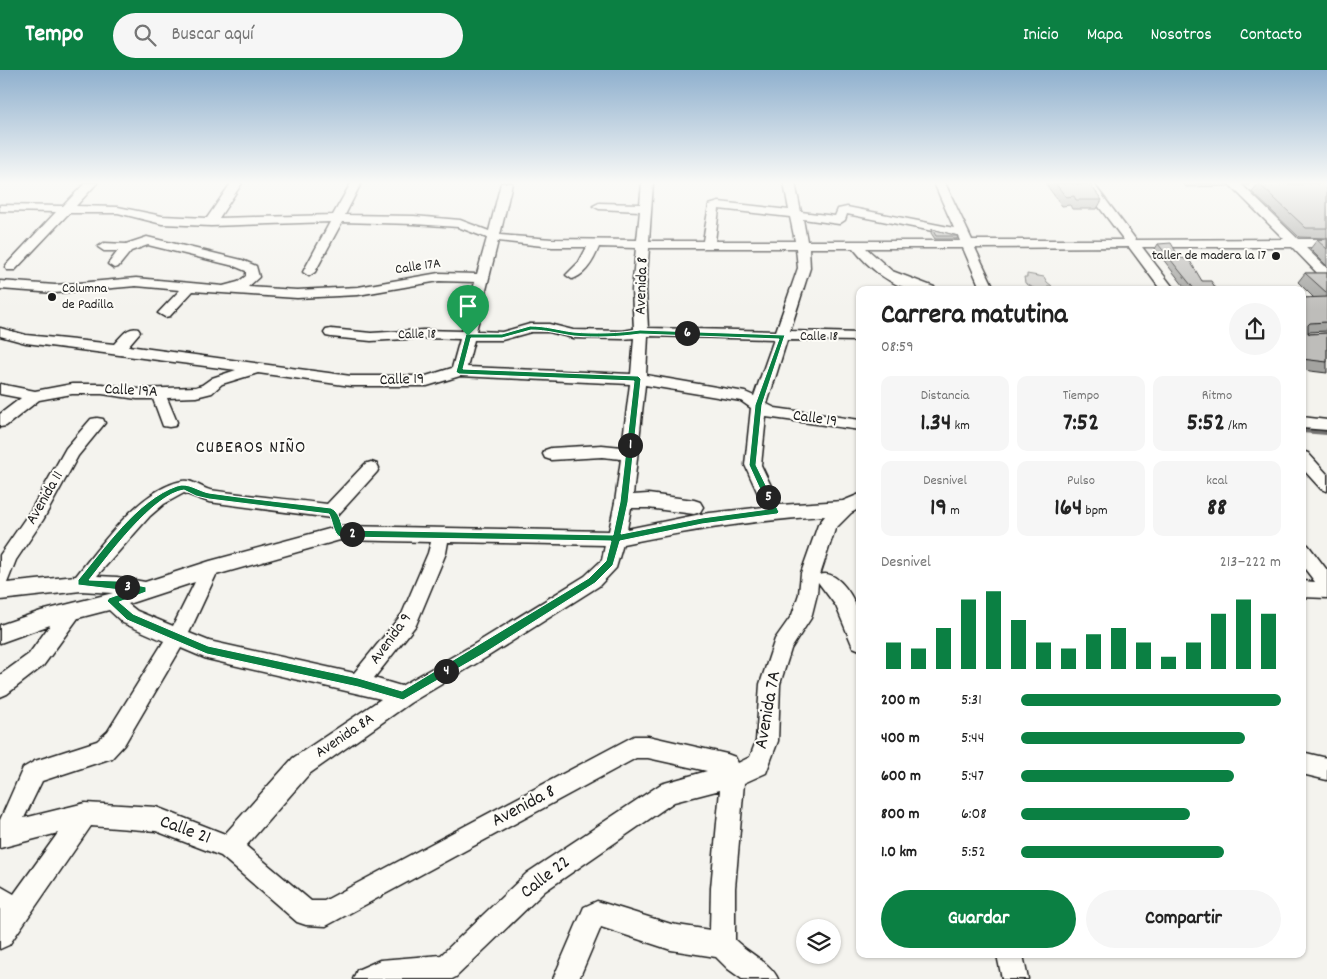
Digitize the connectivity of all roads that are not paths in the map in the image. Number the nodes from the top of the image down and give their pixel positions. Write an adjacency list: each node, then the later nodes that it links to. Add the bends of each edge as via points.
1 (51, 225): 29 (street)
2 (182, 225): 17 (street, via 159,230)
3 (231, 225): 14 (street)
4 (334, 225): 30 (street)
5 (464, 225): 15 (street)
6 (497, 225): 15 (street)
7 (645, 225): 24 (street, Avenida 8)
8 (712, 225): 25 (street)
9 (798, 225): 22 (street)
10 (913, 225): 16 (street)
11 (960, 225): 16 (street)
12 (1120, 225): 19 (street)
13 (1276, 225): 20 (street)
14 (223, 235)
15 (494, 237): 21 (street); 33 (street)
16 (966, 238): 19 (street); 23 (street); 36 (street)
17 (147, 241): 27 (street); 39 (street, via 252,269 253,277 243,285)
18 (1327, 242): 20 (street)
19 (1133, 243): 20 (street); 37 (street)
20 (1294, 243): 32 (street)
21 (594, 244): 24 (street); 31 (street, via 583,268)
22 (802, 244): 23 (street); 25 (street); 46 (street, via 804,268)
23 (856, 244): 35 (street, via 871,262 891,276)
24 (643, 245): 25 (street); 43 (street, Avenida 8)
25 (709, 245)
26 (104, 247): 27 (street)
27 (128, 248): 28 (street)
28 (114, 264)
29 (11, 267)
30 (309, 272)
31 (572, 275)
32 (1327, 275)
33 (483, 278): 39 (street, Calle 17A, via 439,278 358,291 297,294); 45 (street)
34 (0, 285): 38 (street, via 55,289 136,282)
35 (918, 286)
36 (985, 286)
37 (1165, 286)
38 (190, 288): 39 (street); 40 (street)
39 (221, 290)
40 (166, 313)
41 (0, 332): 48 (street, Calle 19)
42 (133, 332): 48 (street)
43 (640, 332): 45 (street, Calle 18, via 573,334 549,328 530,328 502,336); 46 (street, Calle 18); 51 (street, Avenida 8)
44 (331, 333): 45 (street, Calle 18)
45 (468, 336): 50 (street)
46 (783, 337): 47 (street, Calle 18); 55 (street)
47 (856, 338)
48 (117, 349): 49 (street, Calle 19)
49 (259, 369): 50 (street, Calle 19, via 351,381 427,381); 53 (street, Calle 19A, via 217,381 196,392)
50 (459, 372): 51 (street, Calle 19)
51 (638, 379): 55 (street, Calle 19, via 744,397); 63 (street, Avenida 8)
52 (0, 389): 54 (street, Calle 19A)
53 (158, 393): 54 (street, Calle 19A, via 72,389); 57 (street)
54 (35, 396): 56 (street)
55 (759, 405): 60 (street, Calle 19, via 771,413); 71 (street, via 753,465)
56 (0, 422)
57 (169, 422)
58 (1306, 422): 61 (street)
59 (97, 423): 77 (street, Avenida 11, via 72,452 37,515 8,557)
60 (856, 425)
61 (1327, 425)
62 (551, 454): 63 (street, via 602,451)
63 (629, 454): 67 (street, Avenida 8)
64 (1306, 461): 66 (street)
65 (371, 468): 70 (street)
66 (1327, 485)
67 (624, 502): 69 (street, via 648,501); 74 (street, Avenida 8)
68 (853, 504): 71 (street); 95 (street, Avenida 7A, via 827,525 810,573 801,618 782,645 770,684 767,740 758,764)
69 (694, 507)
70 (331, 511): 72 (street); 79 (street, via 209,496 179,488 138,515)
71 (775, 512): 74 (street, via 702,521)
72 (340, 533): 73 (street); 76 (street)
73 (441, 536): 74 (street); 90 (street, Avenida 9, via 437,554 409,619)
74 (616, 538): 92 (street, Avenida 8A, via 610,563 592,581)
75 (1306, 555): 80 (street)
76 (210, 570): 82 (street); 89 (street)
77 (0, 578)
78 (827, 580): 87 (street, via 843,600)
79 (81, 583): 82 (street); 84 (street)
80 (1327, 584)
81 (1306, 589): 83 (street)
82 (143, 590): 85 (street)
83 (1327, 590)
84 (0, 592)
85 (112, 601): 86 (street); 89 (street, via 130,617)
86 (72, 611): 88 (street); 91 (street, via 36,660)
87 (856, 631)
88 (0, 634)
89 (178, 636): 90 (street, via 207,650); 97 (street, via 110,745 104,750 35,772)
90 (358, 683): 92 (street)
91 (0, 686)
92 (403, 696): 98 (street, Avenida 8A, via 301,766)
93 (1306, 764): 94 (street)
94 (1327, 769)
95 (733, 776): 100 (street, Avenida 8, via 727,765 648,747 634,747 326,914); 102 (street, via 723,888); 104 (street, Calle 22, via 669,792 536,882 447,968)
96 (85, 814): 97 (street, Calle 21); 98 (street, Calle 21, via 156,819); 99 (street)
97 (2, 835)
98 (230, 848): 100 (street, Calle 21, via 306,913)
99 (8, 905): 101 (street)
100 (317, 915)
101 (0, 936)
102 (722, 944): 105 (street, via 671,937 598,913 593,916); 106 (street, via 737,960)
103 (1011, 958): 107 (street)
104 (376, 977)
105 (566, 979)
106 (765, 979)
107 (1015, 979)

